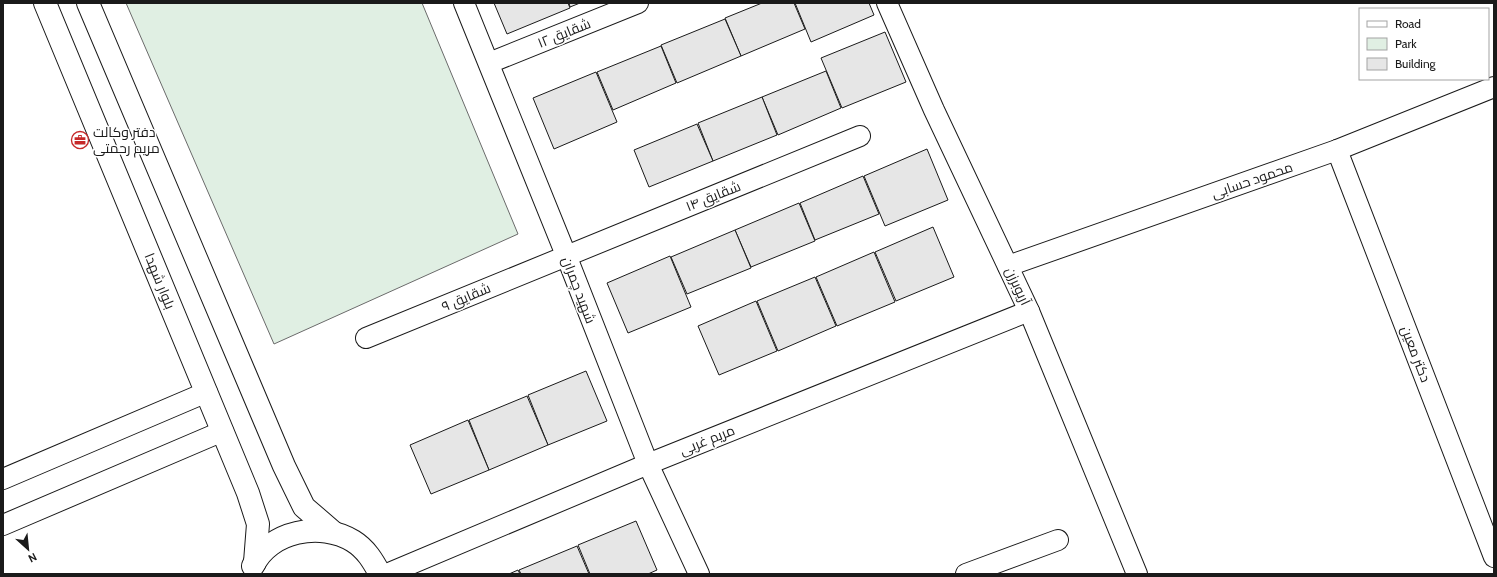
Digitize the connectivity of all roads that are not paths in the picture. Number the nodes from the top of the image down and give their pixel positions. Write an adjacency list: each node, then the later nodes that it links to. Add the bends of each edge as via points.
1 (46, 3): 14 (street, بلوار شهدا)
2 (88, 3): 19 (street, via 284,466 304,507)
3 (464, 3): 6 (street, شهید چمران)
4 (638, 3): 6 (street, شقایق ۱۲)
5 (887, 3): 11 (street, آریوبرزن, via 934,110)
6 (489, 63): 10 (street, شهید چمران)
7 (1494, 87): 9 (street, محمود حسابی)
8 (860, 136): 10 (street, شقایق ۱۴)
9 (1337, 150): 11 (street, محمود حسابی); 21 (street, دکتر معین)
10 (566, 255): 13 (street, شقایق ۹); 16 (street, شهید چمران)
11 (1008, 266): 12 (street, آریوبرزن)
12 (1029, 311): 16 (street, مریم غربی); 27 (street, آریوبرزن)
13 (366, 338)
14 (207, 392): 15 (street, بلوار شهدا); 17 (street)
15 (223, 431): 18 (street); 22 (street, بلوار شهدا, via 258,524)
16 (648, 464): 24 (street, مریم غربی); 25 (street, شهید چمران)
17 (3, 479)
18 (3, 525)
19 (333, 532): 22 (street, via 311,530 289,534 270,545); 23 (street, via 353,541 369,555)
20 (1058, 540): 26 (street)
21 (1494, 557)
22 (252, 568)
23 (380, 574)
24 (387, 574)
25 (699, 574)
26 (966, 574)
27 (1137, 574)

